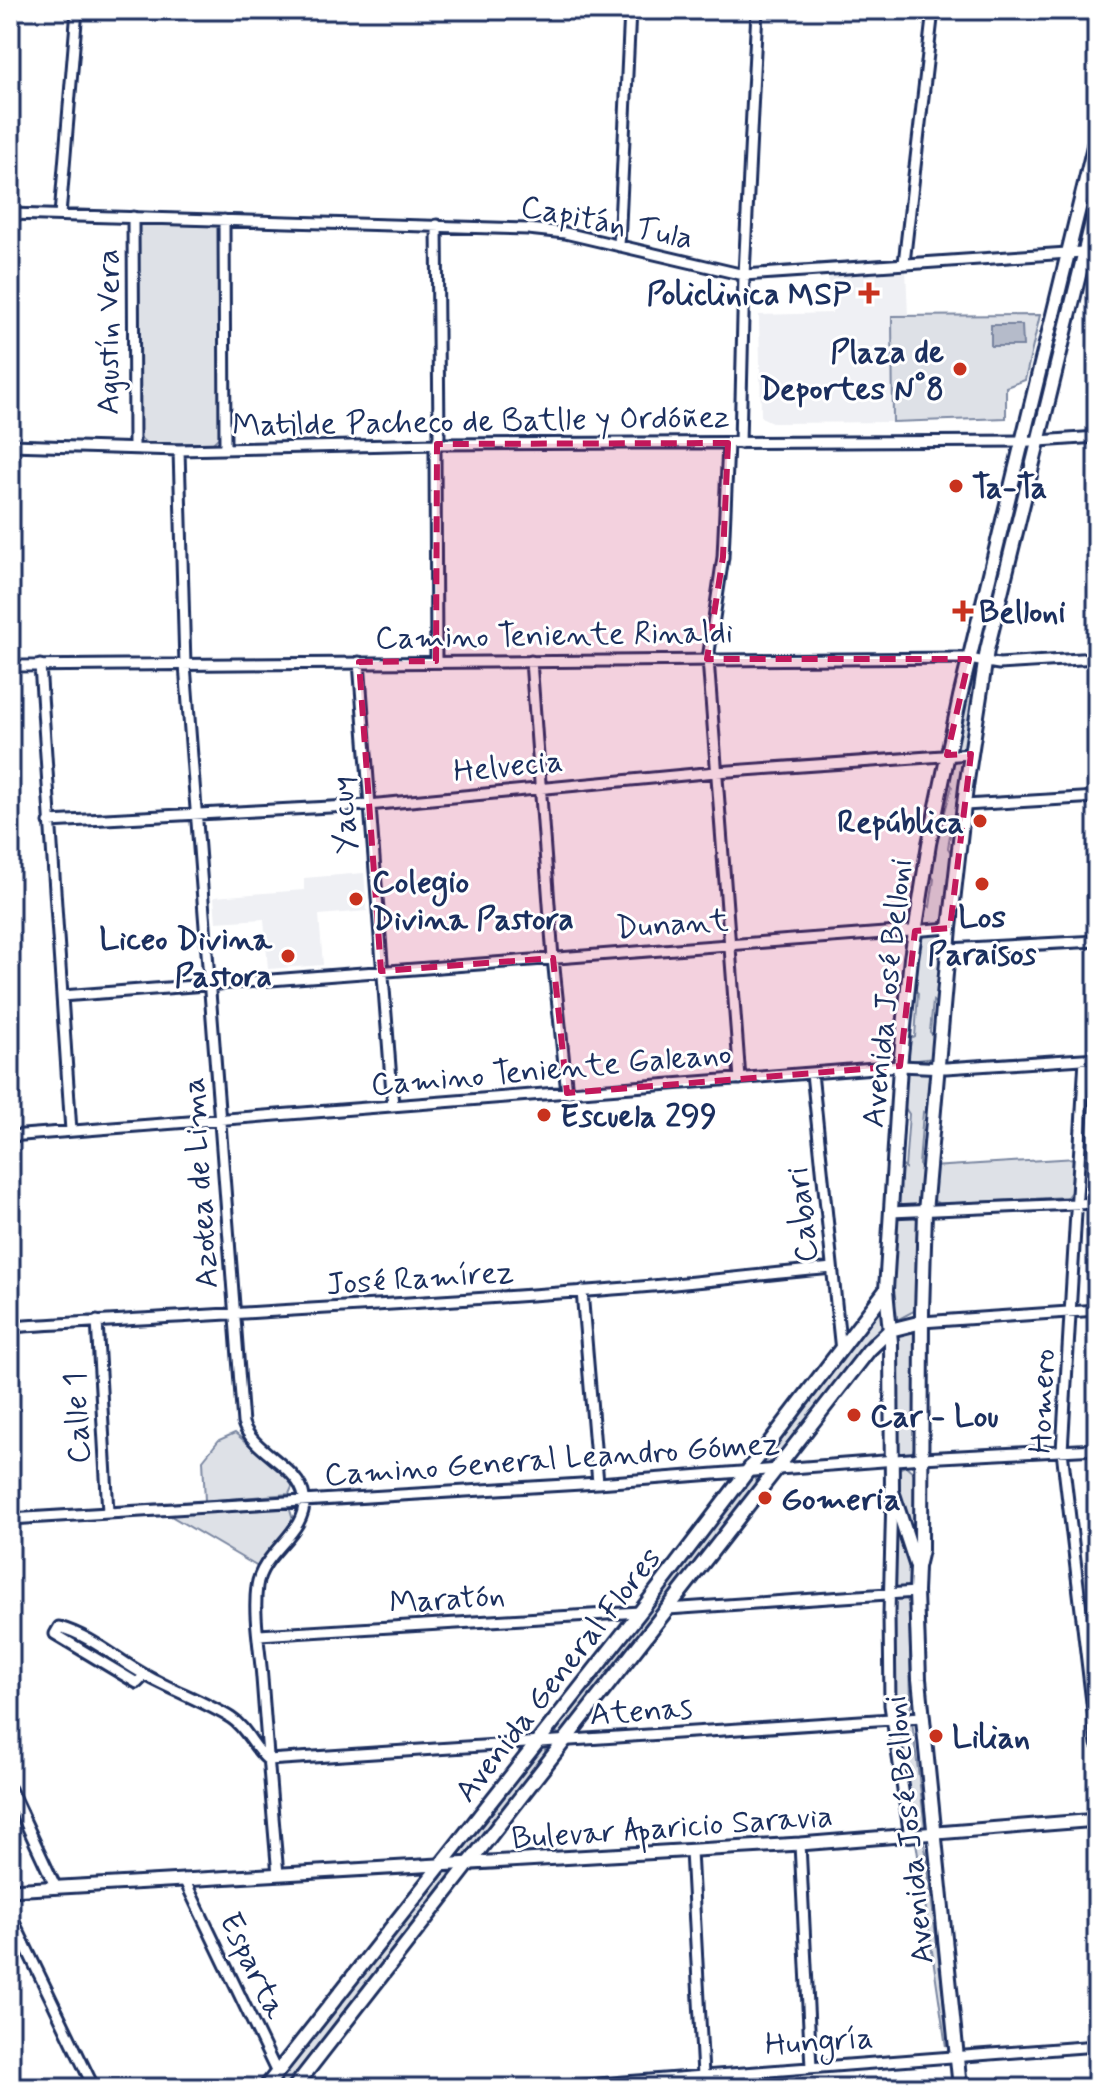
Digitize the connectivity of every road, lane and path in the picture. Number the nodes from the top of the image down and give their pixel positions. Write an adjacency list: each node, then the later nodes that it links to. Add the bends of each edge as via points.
1 (77, 10): 8 (street)
2 (630, 10): 12 (street)
3 (757, 10): 16 (street)
4 (933, 10): 15 (street)
5 (1097, 134): 14 (main road, Avenida José Belloni)
6 (1097, 202): 13 (main road, Avenida José Belloni)
7 (10, 214): 8 (street, Capitán Tula)
8 (60, 215): 9 (street, Capitán Tula)
9 (133, 217): 10 (street, Capitán Tula); 24 (street, Agustín Vera)
10 (224, 220): 11 (street, Capitán Tula); 25 (street)
11 (437, 225): 12 (street, Capitán Tula, via 550,230); 22 (street)
12 (619, 246): 16 (street, Capitán Tula)
13 (1091, 251): 14 (street, Capitán Tula); 19 (main road, Avenida José Belloni)
14 (1070, 252): 15 (street, Capitán Tula); 18 (main road, Avenida José Belloni)
15 (904, 263): 16 (street, Capitán Tula)
16 (744, 275): 21 (street)
17 (1097, 437): 19 (street, Matilde Pacheco de Batlle y Ordóñez)
18 (1023, 440): 19 (street, Matilde Pacheco de Batlle y Ordóñez); 21 (street, Matilde Pacheco de Batlle y Ordóñez); 29 (main road, Avenida José Belloni)
19 (1039, 441): 33 (main road, Avenida José Belloni)
20 (728, 443): 21 (street, Matilde Pacheco de Batlle y Ordóñez); 22 (street, Matilde Pacheco de Batlle y Ordóñez); 28 (street, via 723,557)
21 (740, 443)
22 (437, 444): 25 (street, Matilde Pacheco de Batlle y Ordóñez); 30 (street)
23 (10, 445): 24 (street, Matilde Pacheco de Batlle y Ordóñez)
24 (134, 447): 26 (street, Matilde Pacheco de Batlle y Ordóñez)
25 (225, 449): 26 (street, Matilde Pacheco de Batlle y Ordóñez)
26 (179, 450): 35 (street, Azotea de Lima)
27 (1097, 658): 33 (street, Camino Teniente Rinaldi)
28 (708, 659): 29 (street, Camino Teniente Rinaldi); 31 (street, Camino Teniente Rinaldi); 39 (street)
29 (969, 659): 33 (street, Camino Teniente Rinaldi); 38 (main road, Avenida José Belloni)
30 (436, 661): 31 (street, Camino Teniente Rinaldi); 32 (street, Camino Teniente Rinaldi)
31 (531, 661): 40 (street)
32 (359, 662): 35 (street, Camino Teniente Rinaldi); 42 (street, Yacuy)
33 (986, 663): 37 (main road, Avenida José Belloni)
34 (40, 665): 35 (street, Camino Teniente Rinaldi); 36 (street, Camino Teniente Rinaldi); 45 (street)
35 (185, 665): 44 (street, Azotea de Lima)
36 (10, 666)
37 (971, 754): 38 (street, Helvecia); 43 (main road, Avenida José Belloni)
38 (947, 755): 39 (street, Helvecia); 47 (main road, Avenida José Belloni)
39 (716, 772): 40 (street, Helvecia); 49 (street)
40 (540, 787): 42 (street, Helvecia); 51 (street)
41 (1097, 797): 43 (street)
42 (368, 805): 44 (street, Helvecia); 52 (street, Yacuy)
43 (965, 805): 46 (main road, Avenida José Belloni)
44 (196, 812): 45 (street, Helvecia); 53 (street, Azotea de Lima)
45 (49, 822): 54 (street)
46 (950, 928): 47 (street, Dunant); 50 (main road, Avenida José Belloni)
47 (915, 931): 49 (street, Dunant); 57 (main road, Avenida José Belloni)
48 (1097, 941): 50 (street)
49 (728, 945): 51 (street, Dunant); 60 (street)
50 (949, 949): 58 (main road, Avenida José Belloni)
51 (553, 958): 52 (street, Dunant); 61 (street)
52 (381, 971): 53 (street, Dunant); 62 (street, Yacuy)
53 (209, 983): 54 (street, Dunant); 63 (street, Azotea de Lima)
54 (62, 996): 64 (street)
55 (1097, 1058): 56 (street, Camino Teniente Galeano)
56 (1085, 1059): 58 (street, Camino Teniente Galeano); 67 (street, Homero)
57 (900, 1066): 58 (street, Camino Teniente Galeano); 59 (street, Camino Teniente Galeano); 68 (main road, Avenida José Belloni)
58 (938, 1067): 69 (main road, Avenida José Belloni)
59 (812, 1073): 60 (street, Camino Teniente Galeano); 70 (street, Cabari)
60 (740, 1079): 61 (street, Camino Teniente Galeano)
61 (567, 1093): 62 (street, Camino Teniente Galeano)
62 (393, 1106): 63 (street, Camino Teniente Galeano)
63 (220, 1121): 64 (street, Camino Teniente Galeano); 74 (street, Azotea de Lima)
64 (71, 1131): 65 (street, Camino Teniente Galeano)
65 (10, 1136)
66 (1097, 1203): 67 (street)
67 (1077, 1204): 69 (street); 75 (street, Homero)
68 (891, 1212): 69 (street); 71 (main road, Avenida José Belloni)
69 (925, 1212): 77 (main road, Avenida José Belloni)
70 (832, 1268): 72 (street, José Ramírez); 80 (street, Cabari)
71 (886, 1290): 79 (main road, Avenida José Belloni); 80 (main road, Avenida General Flores)
72 (582, 1291): 74 (street, José Ramírez); 87 (street)
73 (1097, 1310): 75 (street)
74 (235, 1312): 76 (street, José Ramírez); 89 (street, Azotea de Lima, via 244,1428 298,1482)
75 (1071, 1313): 77 (street); 82 (street, Homero)
76 (97, 1321): 78 (street, José Ramírez); 90 (street, Calle 1)
77 (922, 1322): 79 (main road); 83 (main road, Avenida José Belloni)
78 (10, 1327)
79 (890, 1330): 84 (main road, Avenida José Belloni); 85 (main road, Avenida General Flores)
80 (841, 1351): 86 (main road, Avenida General Flores)
81 (1097, 1449): 82 (street, Camino General Leandro Gómez)
82 (1062, 1451): 83 (street, Camino General Leandro Gómez); 103 (street, Homero)
83 (922, 1458): 84 (street, Camino General Leandro Gómez); 92 (main road, Avenida José Belloni)
84 (893, 1460): 85 (street, Camino General Leandro Gómez); 88 (main road, Avenida José Belloni)
85 (776, 1469): 86 (street, Camino General Leandro Gómez); 95 (main road, Avenida General Flores)
86 (746, 1472): 87 (street, Camino General Leandro Gómez); 96 (main road, Avenida General Flores)
87 (598, 1483): 89 (street, Camino General Leandro Gómez)
88 (892, 1494): 92 (main road, Avenida José Belloni); 94 (street, Avenida José Belloni)
89 (304, 1500): 90 (street, Camino General Leandro Gómez); 97 (street, via 300,1521 259,1576)
90 (108, 1512): 91 (street, Camino General Leandro Gómez)
91 (10, 1519)
92 (917, 1567): 93 (main road, Avenida José Belloni)
93 (916, 1592): 94 (street); 99 (main road, Avenida José Belloni)
94 (890, 1593): 95 (street); 100 (street, Avenida José Belloni)
95 (668, 1609): 101 (main road, Avenida General Flores)
96 (640, 1612): 97 (street, Maratón); 102 (main road, Avenida General Flores)
97 (259, 1635): 104 (street)
98 (145, 1675): 98 (street, via 80,1635 59,1627 55,1634 137,1683); 104 (street, via 233,1719)
99 (922, 1717): 100 (street, Atenas); 107 (main road, Avenida José Belloni)
100 (892, 1719): 101 (street, Atenas); 108 (street, Avenida José Belloni)
101 (564, 1741): 102 (street, Atenas); 111 (main road, Avenida General Flores)
102 (535, 1743): 104 (street, Atenas); 112 (main road, Avenida General Flores)
103 (1097, 1744)
104 (268, 1760): 113 (street)
105 (10, 1789): 115 (street)
106 (1097, 1820): 107 (street, Bulevar Aparicio Saravia)
107 (934, 1834): 108 (street, Bulevar Aparicio Saravia); 119 (main road, Avenida José Belloni)
108 (910, 1836): 109 (street, Bulevar Aparicio Saravia)
109 (800, 1844): 110 (street, Bulevar Aparicio Saravia); 120 (street)
110 (691, 1851): 111 (street, Bulevar Aparicio Saravia); 122 (street)
111 (467, 1863): 112 (street, Bulevar Aparicio Saravia); 125 (main road, Avenida General Flores)
112 (443, 1864): 113 (street, Bulevar Aparicio Saravia); 121 (main road, Avenida General Flores)
113 (278, 1874): 114 (street, Bulevar Aparicio Saravia)
114 (184, 1879): 115 (street, Bulevar Aparicio Saravia); 121 (street, Esparta)
115 (56, 1888): 116 (street, Bulevar Aparicio Saravia)
116 (10, 1890)
117 (10, 1914): 123 (street)
118 (1097, 2046): 119 (street, Hungría)
119 (957, 2057): 120 (street, Hungría); 127 (main road, Avenida José Belloni)
120 (811, 2067): 122 (street, Hungría)
121 (277, 2073): 124 (main road, Avenida General Flores)
122 (703, 2075): 126 (street, Hungría)
123 (94, 2088)
124 (265, 2088)
125 (294, 2088)
126 (545, 2088)
127 (960, 2088)

